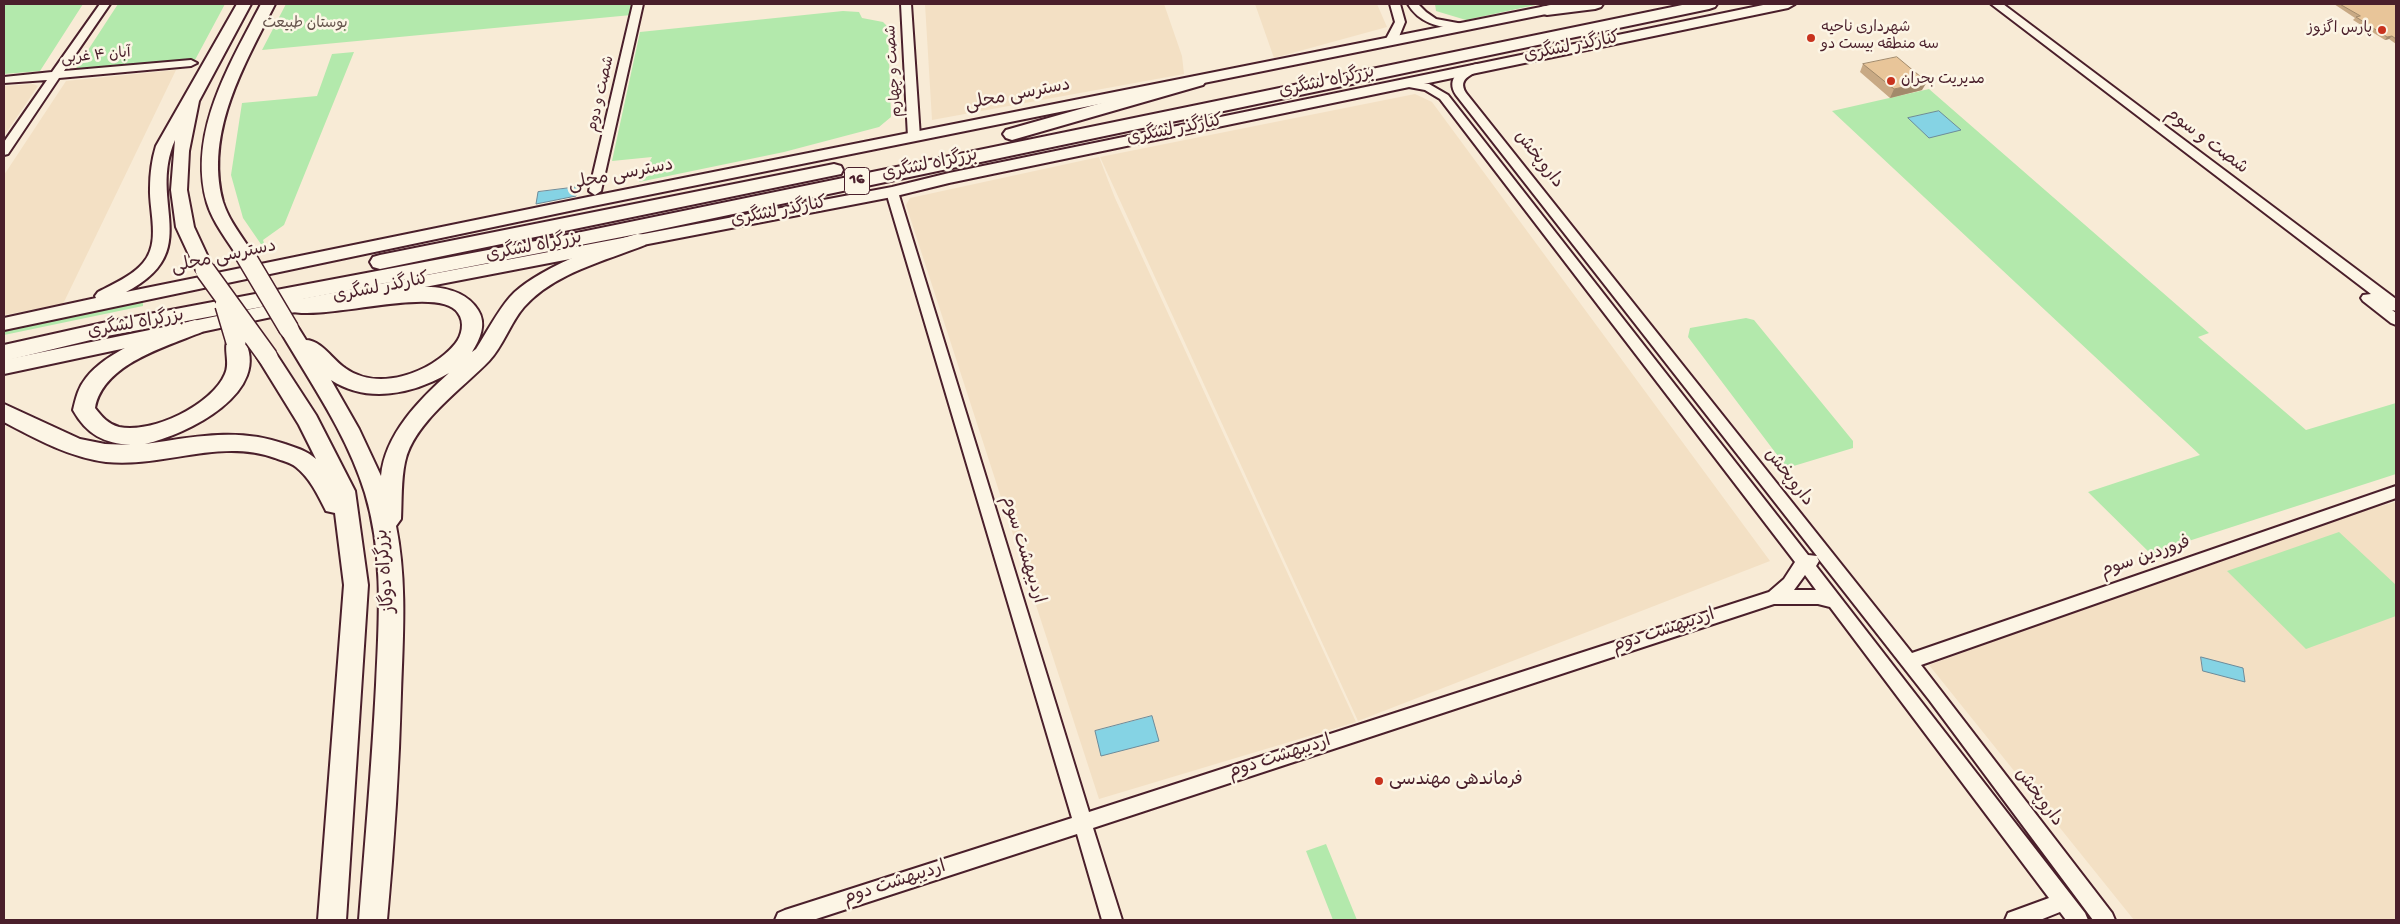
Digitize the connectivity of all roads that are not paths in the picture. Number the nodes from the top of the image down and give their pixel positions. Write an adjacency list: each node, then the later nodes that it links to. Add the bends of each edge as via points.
1 (95, 4): 20 (street)
2 (105, 4): 20 (street)
3 (244, 4): 26 (main road)
4 (268, 4): 36 (main road, via 231,78 214,128 209,158 215,203)
5 (638, 4): 31 (street, شصت و دوم)
6 (906, 4): 28 (street, شصت و چهارم)
7 (1395, 4): 17 (street, via 1400,22)
8 (1412, 4): 16 (street, via 1435,23)
9 (1576, 4): 15 (main road)
10 (1595, 4): 15 (highway)
11 (1648, 4): 27 (highway, بزرگراه لشگری / 16)
12 (1709, 4): 33 (highway, بزرگراه لشگری / 16)
13 (1788, 4): 19 (main road, کنارگذر لشگری)
14 (1996, 4): 34 (street, شصت و سوم)
15 (1547, 10): 16 (main road)
16 (1459, 26): 17 (main road)
17 (1392, 39): 22 (main road)
18 (191, 63): 20 (street, آبان ۴ غربی)
19 (1477, 67): 23 (main road, کنارگذر لشگری); 24 (street, via 1458,78 1458,89)
20 (51, 79): 21 (street, آبان ۴ غربی); 29 (street)
21 (4, 80)
22 (1197, 81): 27 (highway); 28 (main road, دسترسی محلی)
23 (1402, 83): 25 (street, داروپخش, via 1427,85); 30 (main road, کنارگذر لشگری)
24 (1462, 95): 25 (street, via 1449,94); 53 (street, داروپخش)
25 (1444, 98): 54 (street, داروپخش)
26 (191, 101): 37 (main road, via 181,151 178,190 185,227); 41 (main road, via 171,132 160,160 158,184 162,246 158,258 144,274 120,289)
27 (1012, 134): 46 (highway, بزرگراه لشگری / 16)
28 (914, 137): 41 (main road, دسترسی محلی)
29 (4, 151)
30 (949, 178): 32 (main road, کنارگذر لشگری); 33 (highway)
31 (595, 191)
32 (892, 192): 35 (main road, کنارگذر لشگری); 58 (street, اردیبهشت سوم)
33 (766, 200): 47 (highway, بزرگراه لشگری / 16, via 567,242 107,329)
34 (2278, 218): 39 (street, via 2308,229); 40 (street, شصت و سوم); 43 (street, via 2279,228)
35 (638, 240): 42 (main road, کنارگذر لشگری); 52 (highway, via 556,273 535,286 517,302 472,367 430,403 409,431 394,461)
36 (245, 256): 42 (highway, بزرگراه دوگاز, bridge)
37 (205, 270): 38 (highway, بزرگراه دوگاز, bridge)
38 (220, 289): 45 (highway, bridge, via 239,358 234,378 218,400 190,421 155,433 127,437 108,434 94,425 84,410 88,393 104,374 127,356); 51 (highway, بزرگراه دوگاز, bridge, via 308,421 344,491)
39 (2396, 293)
40 (2396, 306)
41 (53, 314): 44 (main road)
42 (292, 317): 42 (highway, via 333,306 437,294 457,300 468,309 472,335 463,350 442,368 414,381 386,386 360,385 339,375); 45 (main road, کنارگذر لشگری); 52 (highway, بزرگراه دوگاز, via 376,492)
43 (2396, 320)
44 (4, 324)
45 (196, 327): 48 (main road, کنارگذر لشگری)
46 (4, 340)
47 (4, 353)
48 (4, 367)
49 (4, 412): 51 (highway, via 85,450 120,454 206,442 275,447 303,460 320,479)
50 (2396, 492): 57 (street, فروردین سوم)
51 (350, 535): 60 (highway, بزرگراه دوگاز, via 356,585)
52 (387, 544): 61 (highway, بزرگراه دوگاز, via 392,619)
53 (1827, 559): 54 (street); 57 (street, داروپخش)
54 (1804, 562): 55 (street, اردیبهشت دوم, via 1797,576); 56 (street, داروپخش)
55 (1774, 597): 56 (street, اردیبهشت دوم, via 1818,597); 58 (street, اردیبهشت دوم)
56 (1835, 602): 59 (street, داروپخش)
57 (1908, 662): 66 (street, داروپخش)
58 (1082, 822): 62 (street, اردیبهشت دوم); 63 (street, اردیبهشت سوم)
59 (2063, 902): 64 (street); 65 (street, داروپخش)
60 (332, 920)
61 (373, 920)
62 (785, 920)
63 (1112, 920)
64 (2015, 920)
65 (2078, 920)
66 (2105, 920)

